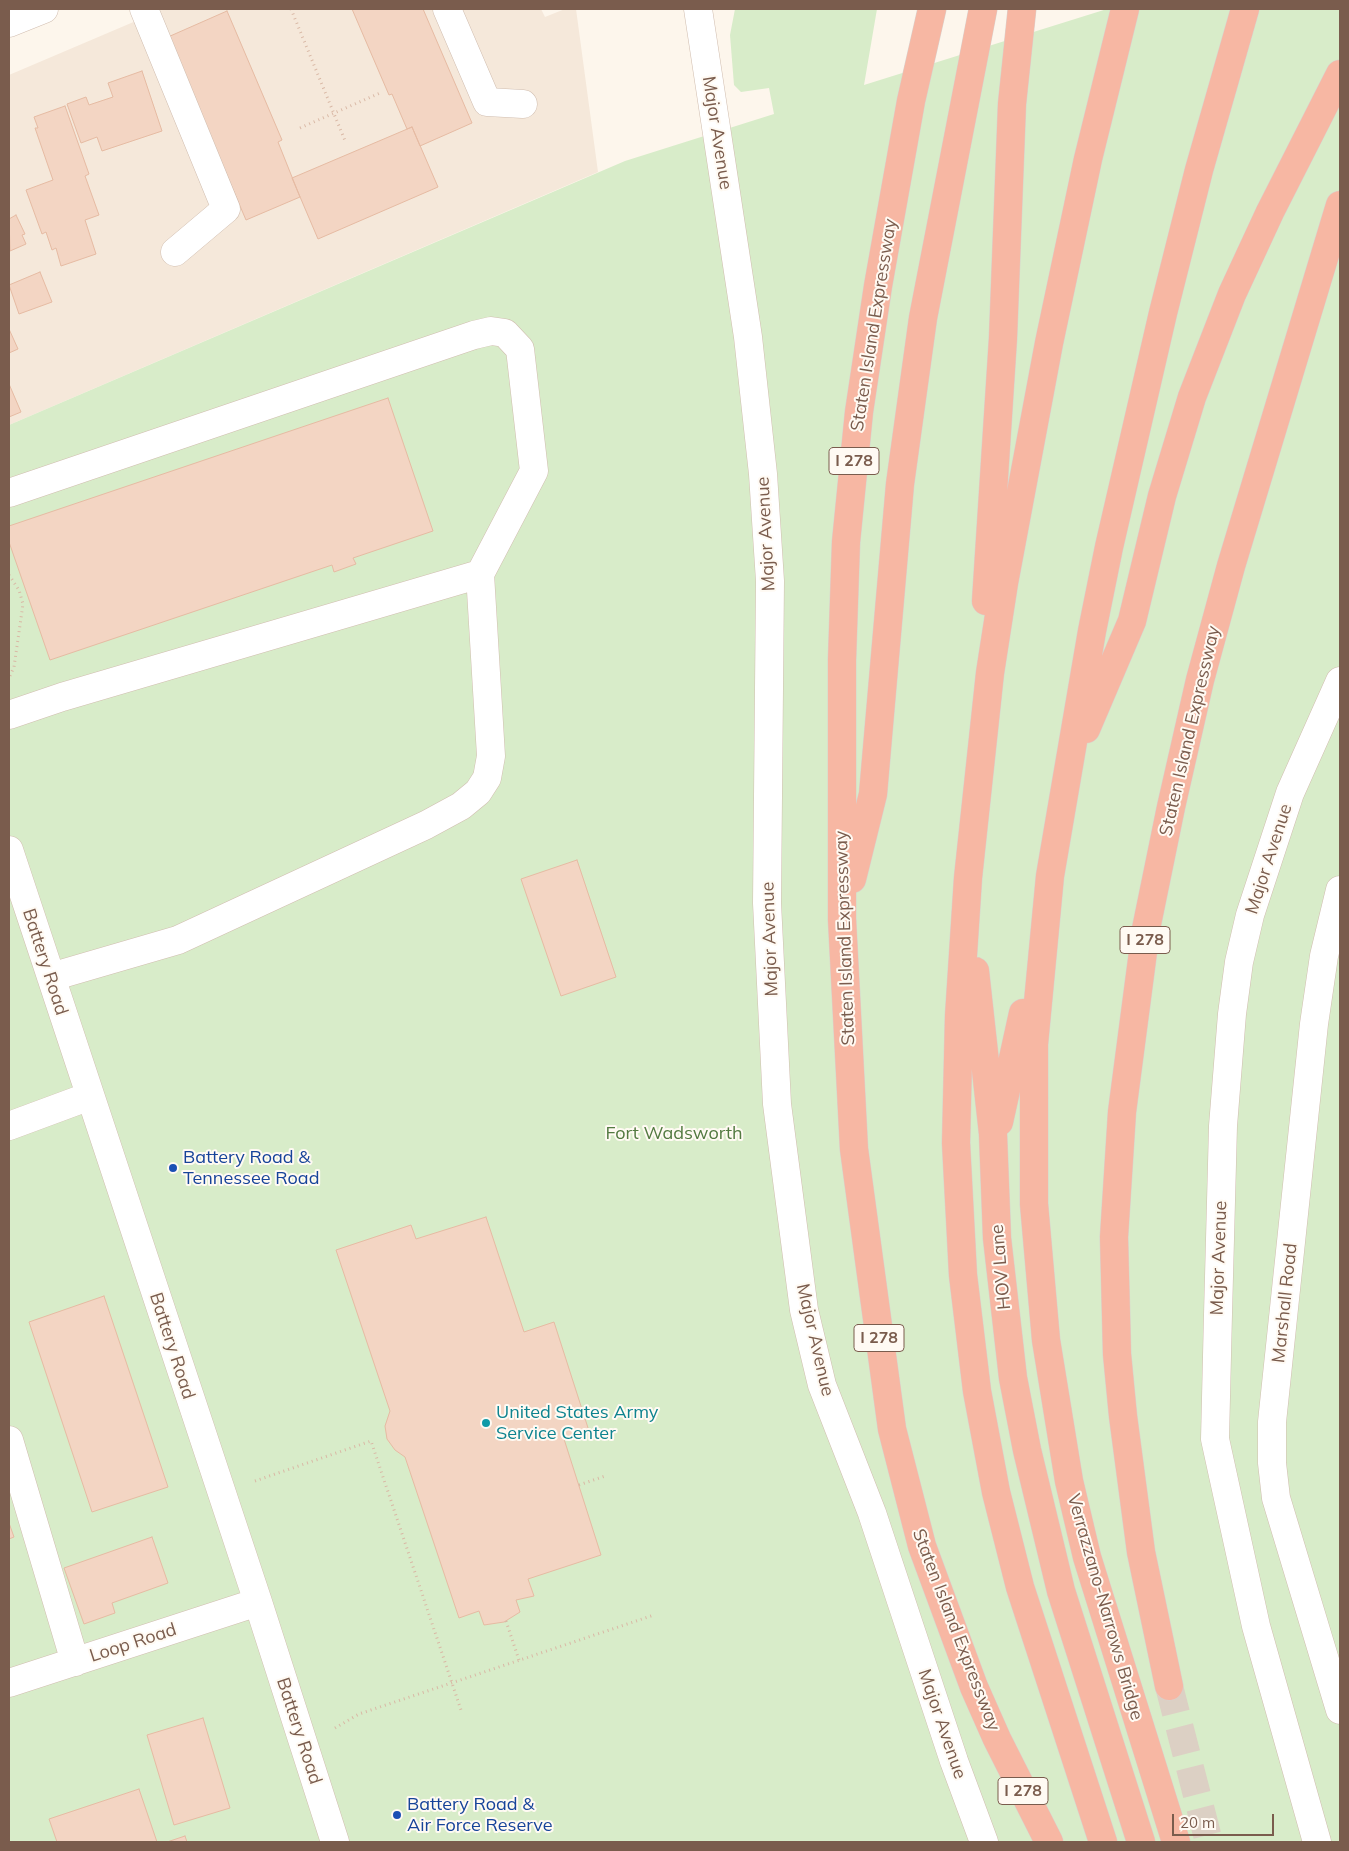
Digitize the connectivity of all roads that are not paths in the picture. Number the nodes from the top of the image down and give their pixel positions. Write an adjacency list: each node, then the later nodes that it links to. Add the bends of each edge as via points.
1 (44, 9): 10 (street)
2 (144, 9): 14 (street, via 226,209)
3 (447, 9): 12 (street, via 487,102)
4 (698, 9): 37 (street, Major Avenue, via 748,337 763,474 770,581 767,903 778,1114 804,1310 822,1385 872,1512)
5 (932, 9): 24 (highway, Staten Island Expressway / I 278, via 888,227 859,412 846,542 842,660)
6 (984, 9): 24 (highway, via 938,232 912,399 890,587 873,794)
7 (1022, 9): 22 (highway, via 1012,104 1003,338)
8 (1124, 9): 22 (highway, via 1078,204 1026,458 990,673)
9 (1245, 9): 19 (highway, via 1199,170 1135,429 1092,631)
10 (9, 24)
11 (1340, 74): 19 (highway, via 1232,294 1192,397 1162,496 1132,621)
12 (522, 104)
13 (1339, 211): 34 (highway, Staten Island Expressway / I 278, via 1261,464 1200,680 1146,929 1123,1102 1114,1236 1117,1354 1141,1552)
14 (175, 252)
15 (9, 493): 16 (street, via 474,336 491,331 505,333 520,349 534,471)
16 (480, 574): 18 (street); 25 (street, via 491,756 487,778 478,792 461,806 426,825 178,940)
17 (1340, 681): 42 (street, Major Avenue, via 1290,793 1250,916 1239,962 1223,1126 1215,1438 1256,1626)
18 (9, 715)
19 (1069, 770): 21 (highway)
20 (9, 850): 25 (street, Battery Road)
21 (1050, 876): 28 (highway, via 1042,932 1000,1116); 41 (highway, Verrazzano-Narrows Bridge, via 1034,1044 1034,1204 1050,1367 1087,1557)
22 (968, 878): 28 (highway, via 970,931); 39 (highway, via 959,1016 956,1144 962,1275 977,1391 996,1492 1020,1587)
23 (1340, 890): 35 (street, Marshall Road, via 1324,956 1314,1024 1272,1422 1276,1498)
24 (842, 919): 38 (highway, Staten Island Expressway / I 278, via 854,1149 892,1428 922,1546 974,1687)
25 (50, 977): 26 (street, Battery Road)
26 (90, 1096): 27 (street); 31 (street, Battery Road)
27 (9, 1126)
28 (994, 1156): 29 (highway, HOV Lane, via 997,1238)
29 (1013, 1378): 40 (highway, Verrazzano-Narrows Bridge, via 1026,1450 1061,1591)
30 (9, 1440): 32 (street)
31 (258, 1602): 32 (street, Loop Road); 36 (street, Battery Road)
32 (75, 1662): 33 (street, Loop Road)
33 (9, 1683)
34 (1169, 1686)
35 (1340, 1710)
36 (334, 1842)
37 (984, 1842)
38 (1049, 1842)
39 (1104, 1842)
40 (1141, 1842)
41 (1176, 1842)
42 (1317, 1842)

